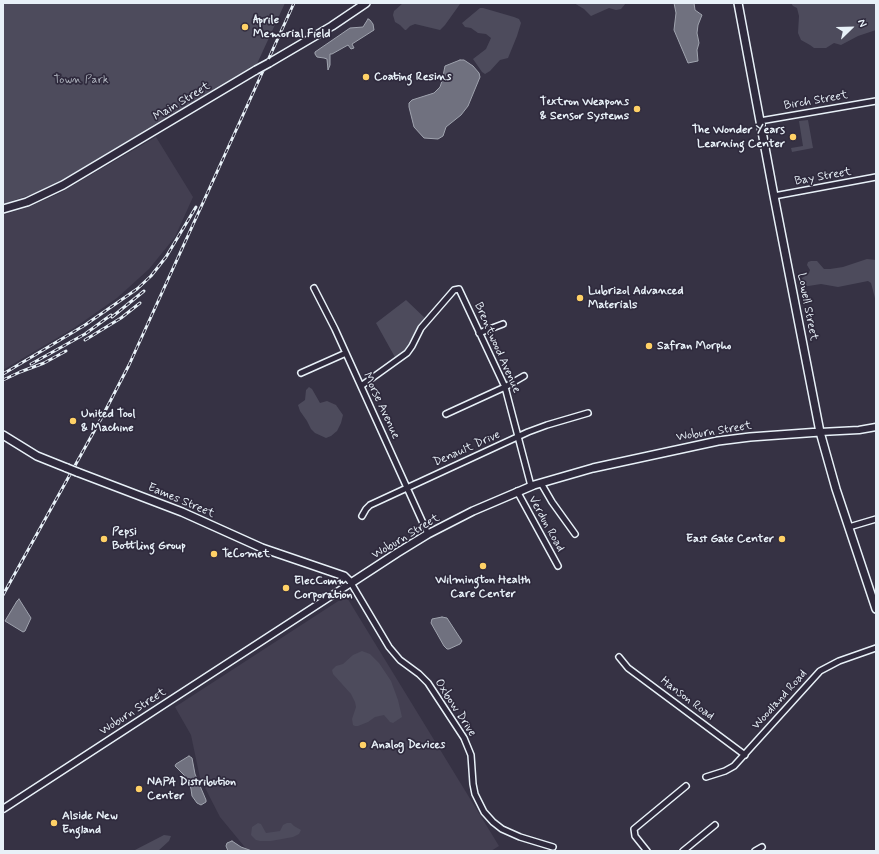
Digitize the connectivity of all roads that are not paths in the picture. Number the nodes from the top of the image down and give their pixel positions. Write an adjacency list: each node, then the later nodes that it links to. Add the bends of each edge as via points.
1 (366, 3): 7 (main road, Main Street, bridge, via 332,26 70,182 38,197)
2 (738, 3): 4 (main road, Lowell Street)
3 (876, 101): 4 (street, Birch Street)
4 (760, 121): 6 (main road, Lowell Street)
5 (876, 177): 6 (street, Bay Street)
6 (774, 196): 19 (main road, Lowell Street)
7 (3, 208)
8 (314, 288): 11 (street, Morse Avenue)
9 (502, 324): 10 (street)
10 (479, 332): 14 (street, Brentwood Avenue, via 459,290 454,290 421,328 409,351); 15 (street, Brentwood Avenue)
11 (346, 352): 12 (street); 14 (street, Morse Avenue)
12 (302, 373)
13 (524, 376): 15 (street)
14 (361, 386): 24 (street, Morse Avenue)
15 (505, 388): 17 (street); 21 (street, Brentwood Avenue)
16 (588, 413): 21 (street, Denault Drive)
17 (446, 414)
18 (876, 427): 19 (street, Woburn Street)
19 (820, 432): 22 (main road, Woburn Street, via 718,441 593,468); 28 (main road, Lowell Street)
20 (3, 435): 32 (main road, Eames Street, bridge, via 37,456 182,512 262,548 344,576)
21 (518, 436): 23 (street, Brentwood Avenue); 24 (street, Denault Drive)
22 (541, 483): 23 (main road, Woburn Street); 30 (street)
23 (531, 486): 25 (main road, Woburn Street)
24 (407, 488): 26 (street, Denault Drive, via 369,506); 29 (street, Morse Avenue)
25 (517, 491): 29 (main road, Woburn Street); 31 (street, Verdun Road)
26 (362, 516)
27 (876, 519): 28 (street)
28 (849, 527): 33 (main road, Lowell Street)
29 (428, 534): 32 (main road, Woburn Street)
30 (575, 534)
31 (558, 566)
32 (351, 583): 40 (street, Woburn Street); 43 (street, Oxbow Drive, via 389,647 400,660 428,683 464,738 472,758 474,794 487,816 497,826 510,833)
33 (874, 594): 34 (main road, Lowell Street)
34 (876, 609)
35 (876, 648): 37 (street, Woodland Road, via 839,661 820,671)
36 (619, 657): 37 (street, Hanson Road, via 628,668)
37 (745, 755): 38 (street, Woodland Road, via 731,768)
38 (706, 777)
39 (686, 786): 44 (street, via 634,829 636,837)
40 (3, 809)
41 (714, 825): 45 (street)
42 (762, 846): 46 (street)
43 (553, 847)
44 (647, 851)
45 (683, 851)
46 (755, 851)

